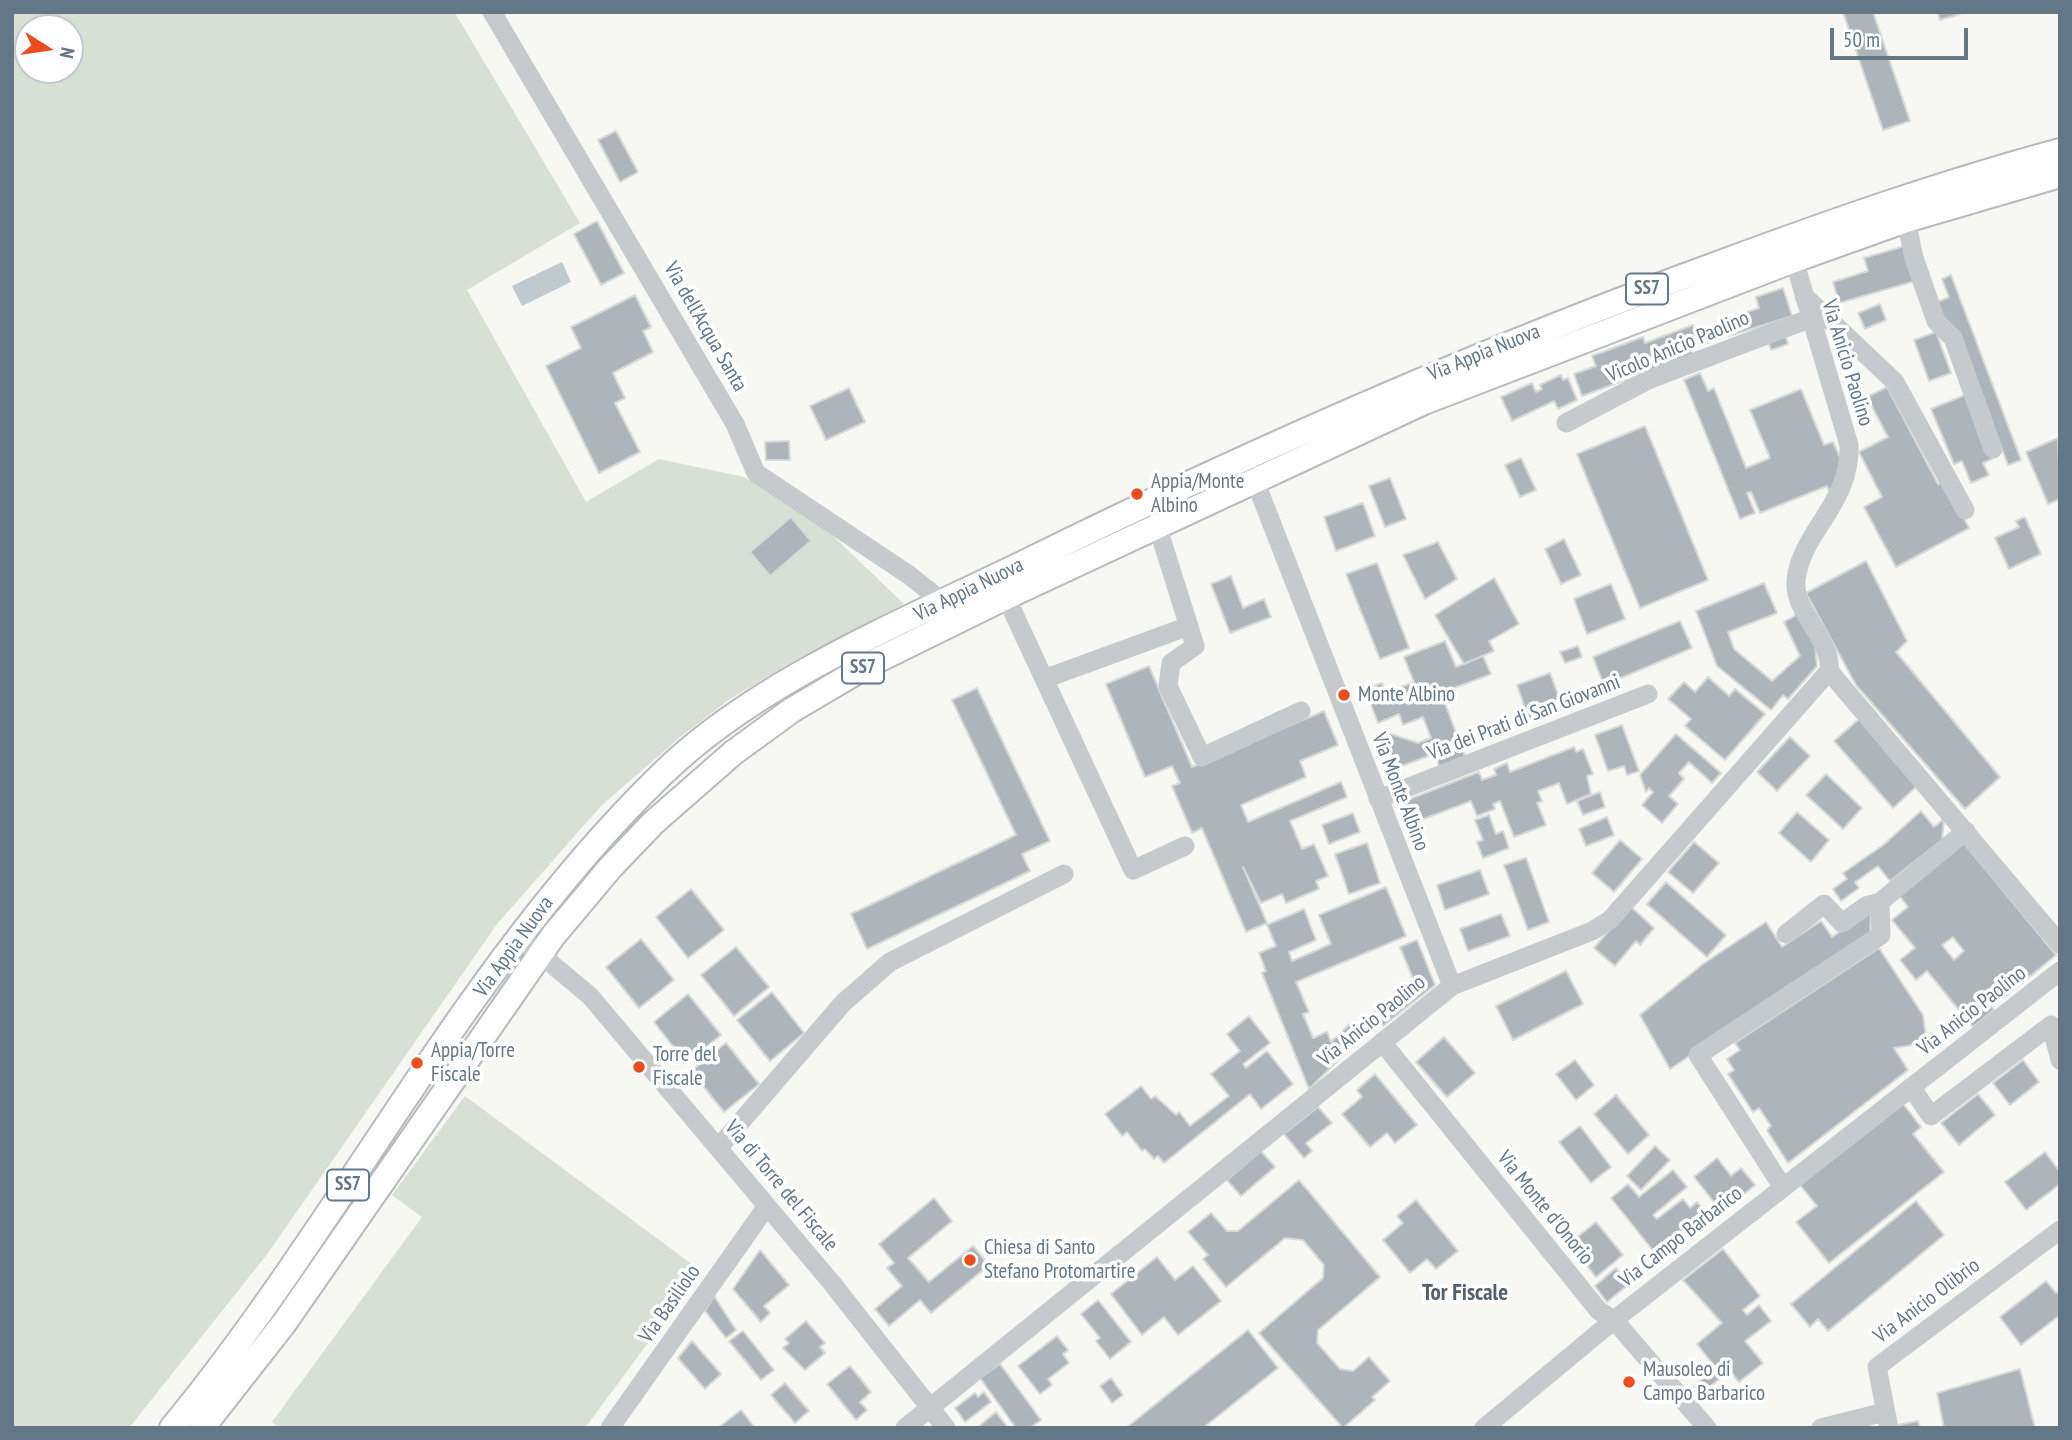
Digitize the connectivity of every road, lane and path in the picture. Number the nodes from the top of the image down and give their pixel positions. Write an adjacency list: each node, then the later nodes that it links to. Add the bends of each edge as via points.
1 (492, 12): 14 (street, Via dell'Acqua Santa, via 735,424 756,473)
2 (2060, 151): 10 (main road, Via Appia Nuova / SS7, via 1940,184 1613,302 1420,379)
3 (2060, 175): 4 (main road, Via Appia Nuova / SS7)
4 (1906, 220): 5 (main road, Via Appia Nuova / SS7); 9 (street, via 1936,321 1953,338)
5 (1794, 260): 6 (street, Via Anicio Paolino); 10 (main road, Via Appia Nuova / SS7)
6 (1803, 296): 7 (street, Via Anicio Paolino); 11 (street, via 1895,382)
7 (1809, 319): 8 (street, Vicolo Anicio Paolino, via 1650,379); 16 (street, Via Anicio Paolino, via 1849,445 1842,488 1796,581 1798,599 1828,658)
8 (1566, 422)
9 (1993, 449)
10 (1251, 469): 12 (main road, Via Appia Nuova / SS7); 14 (main road, Via Appia Nuova / SS7); 20 (street, Via Monte Albino)
11 (1965, 510)
12 (1157, 525): 13 (main road, Via Appia Nuova / SS7); 15 (street)
13 (1006, 597): 17 (street); 28 (main road, Via Appia Nuova / SS7, via 838,682 733,753 624,852)
14 (943, 602): 26 (main road, Via Appia Nuova / SS7, via 774,689 709,734 615,822)
15 (1189, 626): 17 (street); 19 (street, via 1195,646 1171,663 1168,686 1202,757)
16 (1829, 671): 21 (street, Via Anicio Paolino); 30 (street, Via Anicio Paolino, via 1610,920)
17 (1044, 679): 22 (street, via 1133,870)
18 (1648, 694): 20 (street, Via dei Prati di San Giovanni)
19 (1301, 711)
20 (1378, 799): 30 (street, Via Monte Albino)
21 (1966, 831): 24 (street); 27 (street, Via Anicio Paolino)
22 (1185, 846)
23 (1064, 874): 34 (street, via 890,962 843,1003)
24 (1880, 902): 25 (street, via 1842,923 1824,904); 35 (street, via 1881,935 1698,1055)
25 (1786, 934)
26 (519, 938): 28 (street, Via di Torre del Fiscale); 41 (main road, Via Appia Nuova / SS7, via 256,1320)
27 (2060, 944)
28 (540, 953): 34 (street, Via di Torre del Fiscale, via 590,996); 42 (main road, Via Appia Nuova / SS7, via 285,1322)
29 (2060, 971): 33 (street, Via Anicio Paolino)
30 (1452, 986): 31 (street, Via Anicio Paolino)
31 (1382, 1042): 38 (street, Via Monte d'Onorio, via 1599,1311); 39 (street, Via Anicio Paolino)
32 (2060, 1060): 33 (street, via 2051,1026 1931,1116)
33 (1911, 1087): 35 (street, Via Campo Barbarico)
34 (719, 1147): 36 (street, Via di Torre del Fiscale)
35 (1782, 1186): 38 (street, Via Campo Barbarico)
36 (767, 1206): 39 (street, Via di Torre del Fiscale); 43 (street, Via Basiliolo)
37 (2060, 1230): 40 (street, Via Anicio Olibrio, via 1877,1367)
38 (1614, 1320): 46 (street, Via Campo Barbarico); 47 (street, Via Monte d'Onorio)
39 (929, 1407): 44 (street, Via Anicio Paolino); 45 (street, Via di Torre del Fiscale)
40 (1887, 1420): 48 (street, Via Anicio Olibrio)
41 (172, 1428)
42 (202, 1428)
43 (610, 1428)
44 (905, 1428)
45 (946, 1428)
46 (1484, 1428)
47 (1707, 1428)
48 (1821, 1428)

